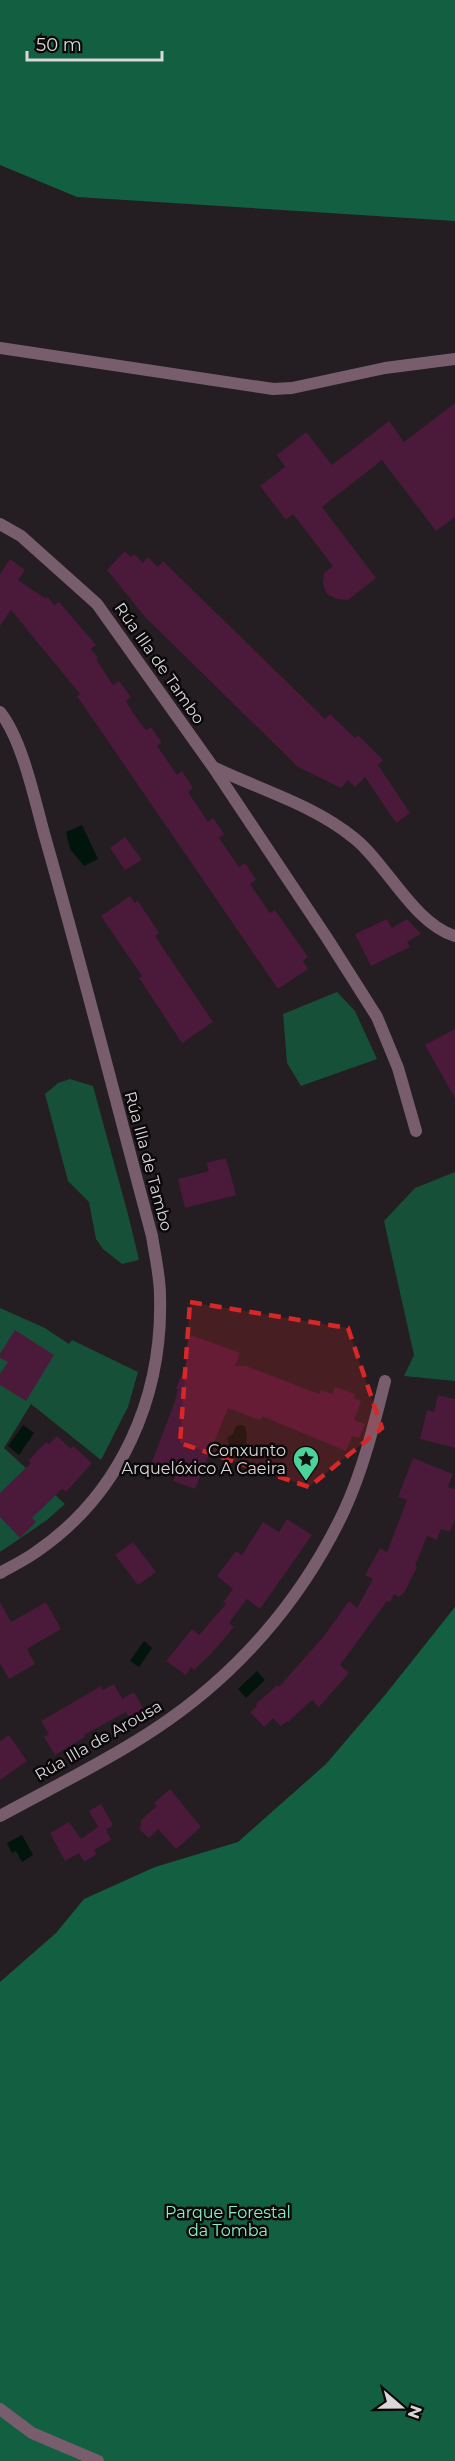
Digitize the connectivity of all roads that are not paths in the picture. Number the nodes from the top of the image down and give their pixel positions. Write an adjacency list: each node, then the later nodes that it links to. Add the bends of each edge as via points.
1 (0, 348): 2 (street, via 273,389)
2 (455, 359)
3 (0, 524): 5 (street, Rúa Illa de Tambo, via 21,536 97,604)
4 (0, 712): 9 (street, Rúa Illa de Tambo, via 22,758 57,881 152,1236 160,1295 157,1363 145,1411 126,1453 106,1487 72,1523 36,1552)
5 (213, 767): 6 (street, via 323,816 356,839 420,914); 7 (street, Rúa Illa de Tambo, via 377,1017 398,1068)
6 (454, 938)
7 (416, 1131)
8 (385, 1381): 10 (street, Rúa Illa de Arousa, via 367,1450 344,1510 295,1595 261,1639 228,1673 154,1729)
9 (0, 1573)
10 (0, 1816)
11 (0, 2409): 12 (street, via 32,2433)
12 (98, 2461)

